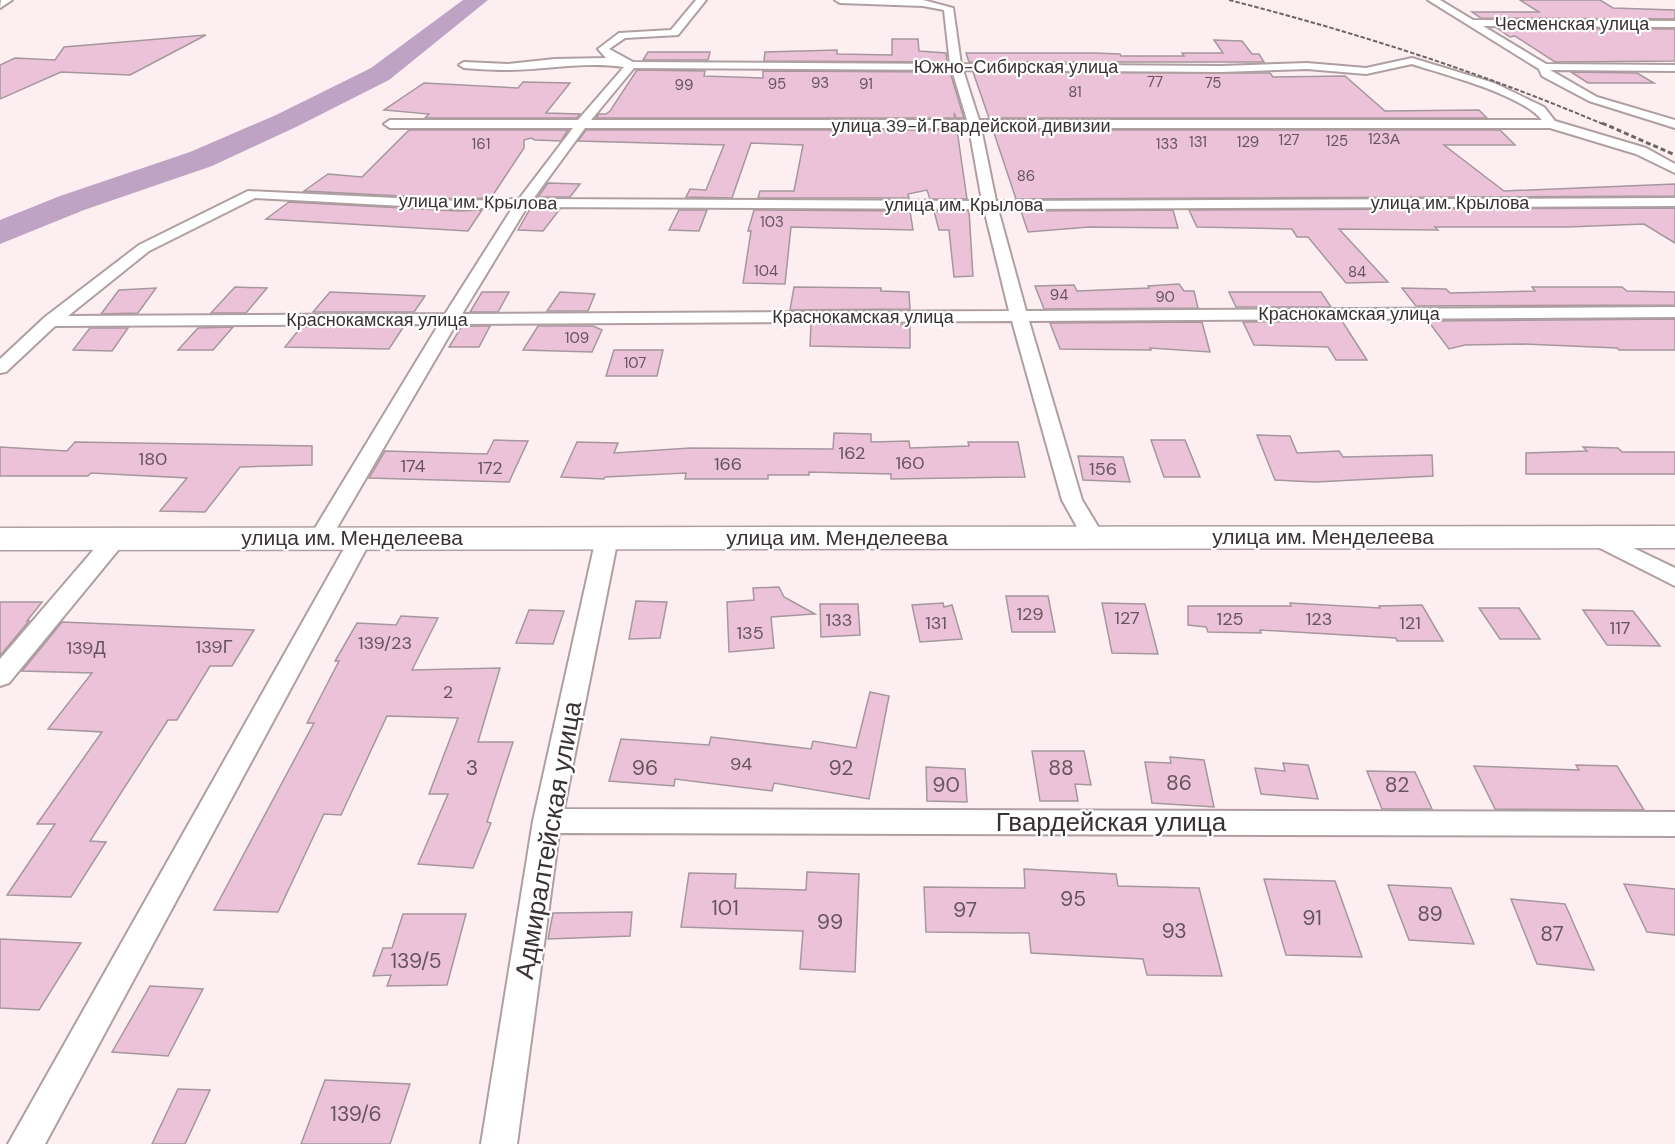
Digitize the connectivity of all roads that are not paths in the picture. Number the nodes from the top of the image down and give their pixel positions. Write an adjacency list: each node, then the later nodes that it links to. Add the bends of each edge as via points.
1 (7, 0): 5 (street)
2 (701, 0): 9 (street, via 674,33 623,35 603,49 610,57)
3 (840, 0): 10 (street, via 923,3 948,8)
4 (1433, 0): 6 (street)
5 (0, 5)
6 (1468, 23): 7 (street, Чесменская улица); 11 (street)
7 (1675, 24)
8 (464, 65): 9 (street, Южно-Сибирская улица, via 508,67 605,61)
9 (631, 65): 10 (street, Южно-Сибирская улица); 16 (street)
10 (956, 67): 15 (street, Южно-Сибирская улица, via 1307,66 1366,71 1412,61 1490,85 1540,110); 17 (street)
11 (1544, 68): 12 (street); 13 (street, via 1546,74 1593,99)
12 (1675, 68)
13 (1675, 123)
14 (390, 124): 16 (street, улица 39-й Гвардейской дивизии)
15 (1551, 124): 17 (street, улица 39-й Гвардейской дивизии); 18 (street, via 1641,151)
16 (581, 125): 17 (street, улица 39-й Гвардейской дивизии); 20 (street)
17 (975, 126): 21 (street)
18 (1675, 169)
19 (1675, 202): 21 (street, улица им. Крылова)
20 (523, 203): 21 (street, улица им. Крылова); 24 (street); 25 (street, улица им. Крылова, via 459,205 253,194 144,248)
21 (990, 205): 23 (street)
22 (1675, 312): 23 (street, Краснокамская улица)
23 (1019, 316): 24 (street, Краснокамская улица); 27 (street, via 1072,500)
24 (450, 320): 25 (street, Краснокамская улица); 31 (street)
25 (51, 321): 26 (street)
26 (0, 368)
27 (1094, 537): 28 (main road, улица им. Менделеева); 33 (main road, улица им. Менделеева)
28 (1596, 537): 29 (main road, улица им. Менделеева); 35 (street)
29 (1675, 537)
30 (116, 538): 31 (main road, улица им. Менделеева); 34 (main road, улица им. Менделеева); 36 (street)
31 (320, 538): 32 (main road, улица им. Менделеева)
32 (361, 538): 33 (main road, улица им. Менделеева); 39 (street)
33 (607, 538): 37 (street, Адмиралтейская улица)
34 (0, 539)
35 (1675, 578)
36 (0, 676)
37 (547, 821): 38 (street, Гвардейская улица); 40 (street, Адмиралтейская улица)
38 (1675, 824)
39 (26, 1144)
40 (499, 1144)

